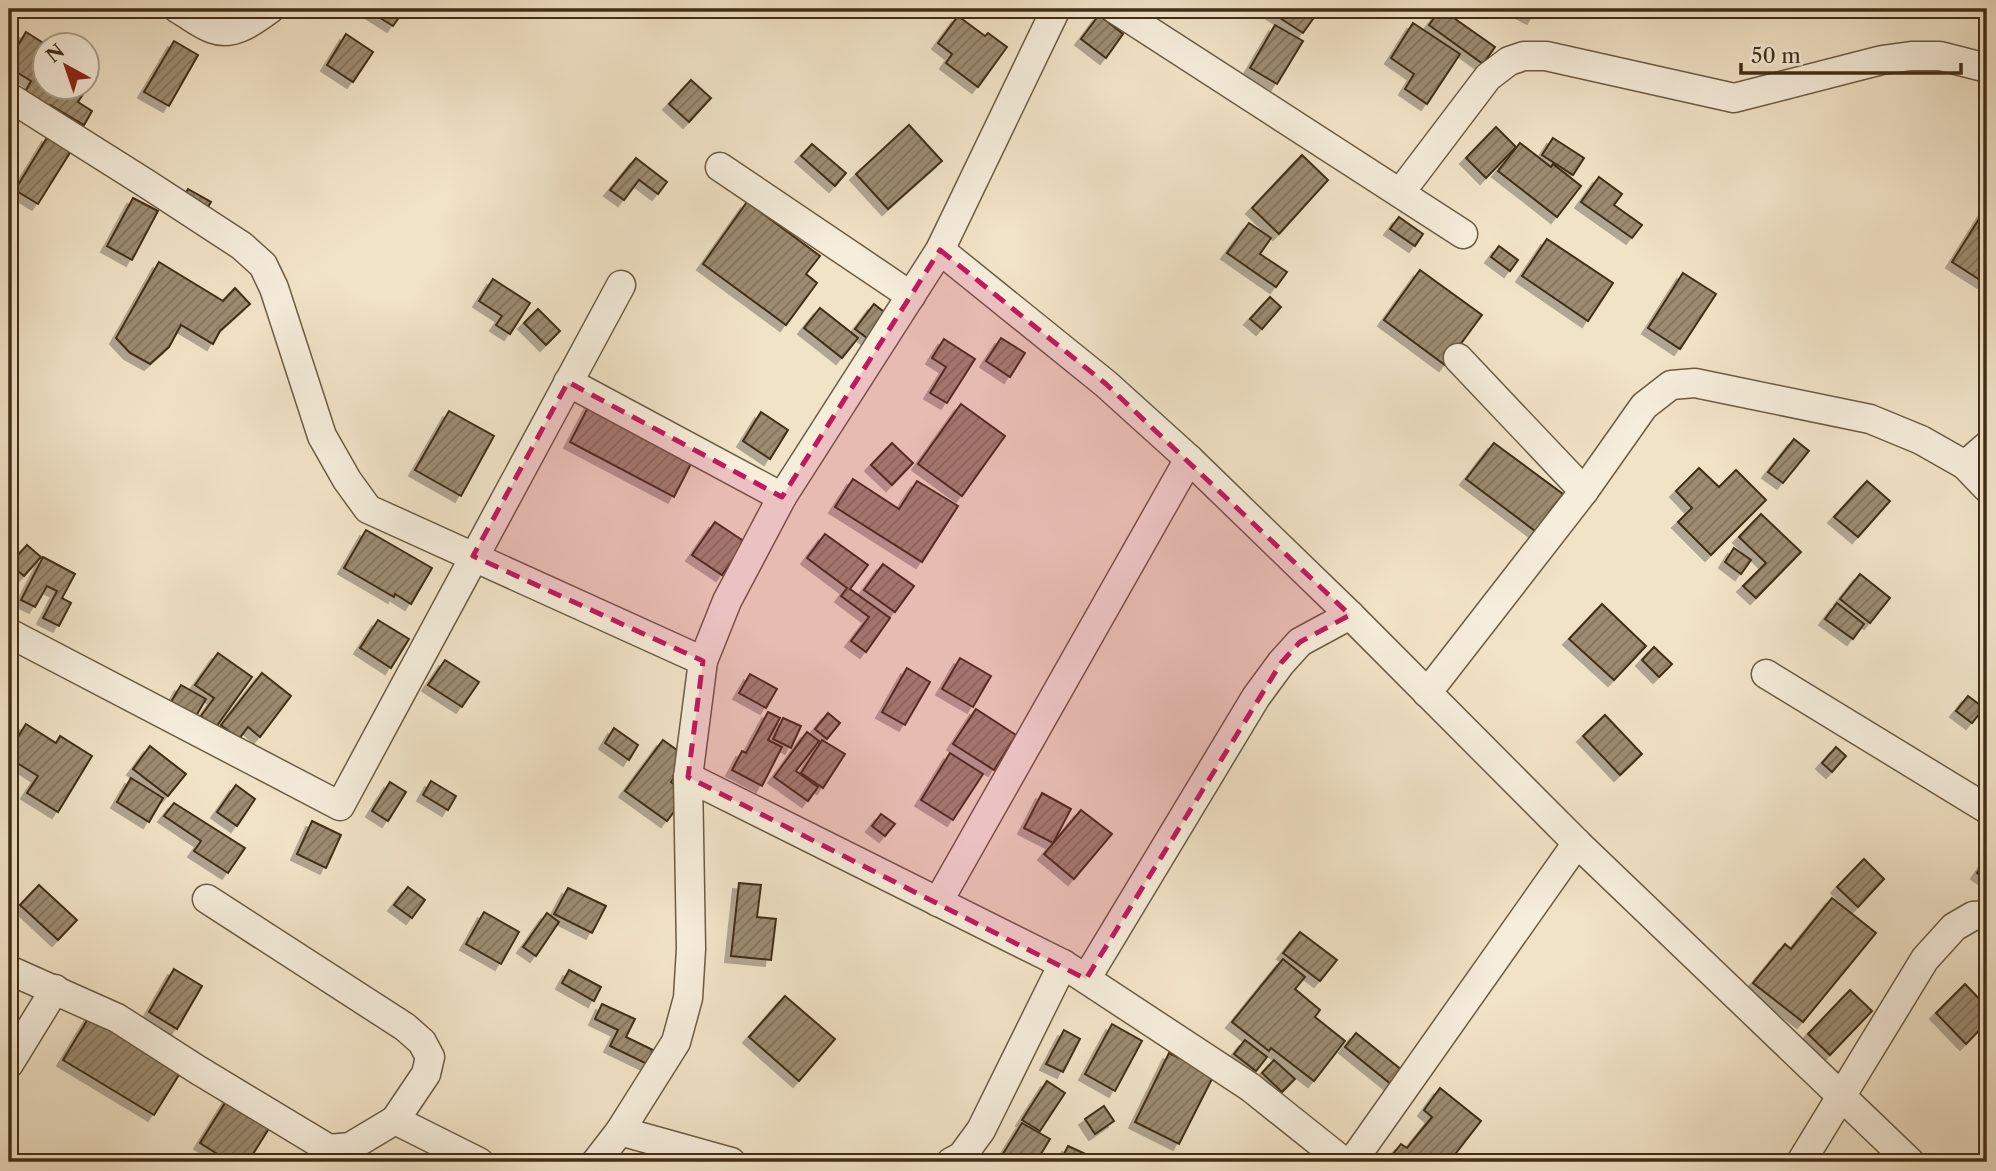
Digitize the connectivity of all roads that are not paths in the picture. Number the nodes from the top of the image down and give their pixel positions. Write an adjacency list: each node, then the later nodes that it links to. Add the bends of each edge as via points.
1 (178, 9): 2 (street, via 215,30 233,30)
2 (270, 9)
3 (1056, 9): 10 (street)
4 (1115, 9): 8 (street)
5 (1987, 68): 8 (street, via 1940,56 1911,56 1734,98 1546,56 1524,56 1508,61 1488,77)
6 (9, 97): 21 (street, via 242,246 263,265 322,436 347,480 368,509)
7 (720, 167): 12 (street)
8 (1400, 193): 9 (street)
9 (1462, 234)
10 (940, 250): 12 (street); 16 (street, via 1106,384)
11 (621, 285): 14 (street)
12 (911, 296): 20 (street)
13 (1458, 358): 19 (street)
14 (568, 382): 20 (street); 21 (street)
15 (1987, 446): 17 (street)
16 (1189, 459): 22 (street); 31 (street)
17 (1965, 465): 18 (street); 19 (street, via 1870,419 1695,383 1671,385 1644,406)
18 (1987, 488)
19 (1584, 491): 26 (street)
20 (782, 497): 24 (street, via 727,601)
21 (473, 556): 23 (street, via 340,806); 24 (street)
22 (1350, 615): 26 (street); 34 (street, via 1300,642 1281,663)
23 (9, 633)
24 (703, 661): 27 (street)
25 (1766, 674): 28 (street)
26 (1427, 693): 29 (street)
27 (688, 777): 31 (street); 39 (street, via 688,998 676,1042)
28 (1987, 809)
29 (1577, 844): 37 (street); 45 (street)
30 (207, 899): 38 (street, via 422,1042 430,1057 426,1074)
31 (937, 902): 34 (street)
32 (1987, 915): 37 (street, via 1973,916 1954,927 1925,959)
33 (9, 971): 35 (street)
34 (1075, 972): 43 (street, via 981,1130 962,1156); 44 (street, via 1250,1087)
35 (55, 989): 36 (street); 38 (street, via 117,1018 329,1149 350,1147)
36 (9, 1064)
37 (1840, 1096): 46 (street); 47 (street)
38 (395, 1120): 40 (street)
39 (620, 1131): 41 (street); 42 (street)
40 (479, 1162)
41 (596, 1162)
42 (731, 1162)
43 (951, 1162)
44 (1344, 1162)
45 (1352, 1162)
46 (1801, 1162)
47 (1910, 1162)

